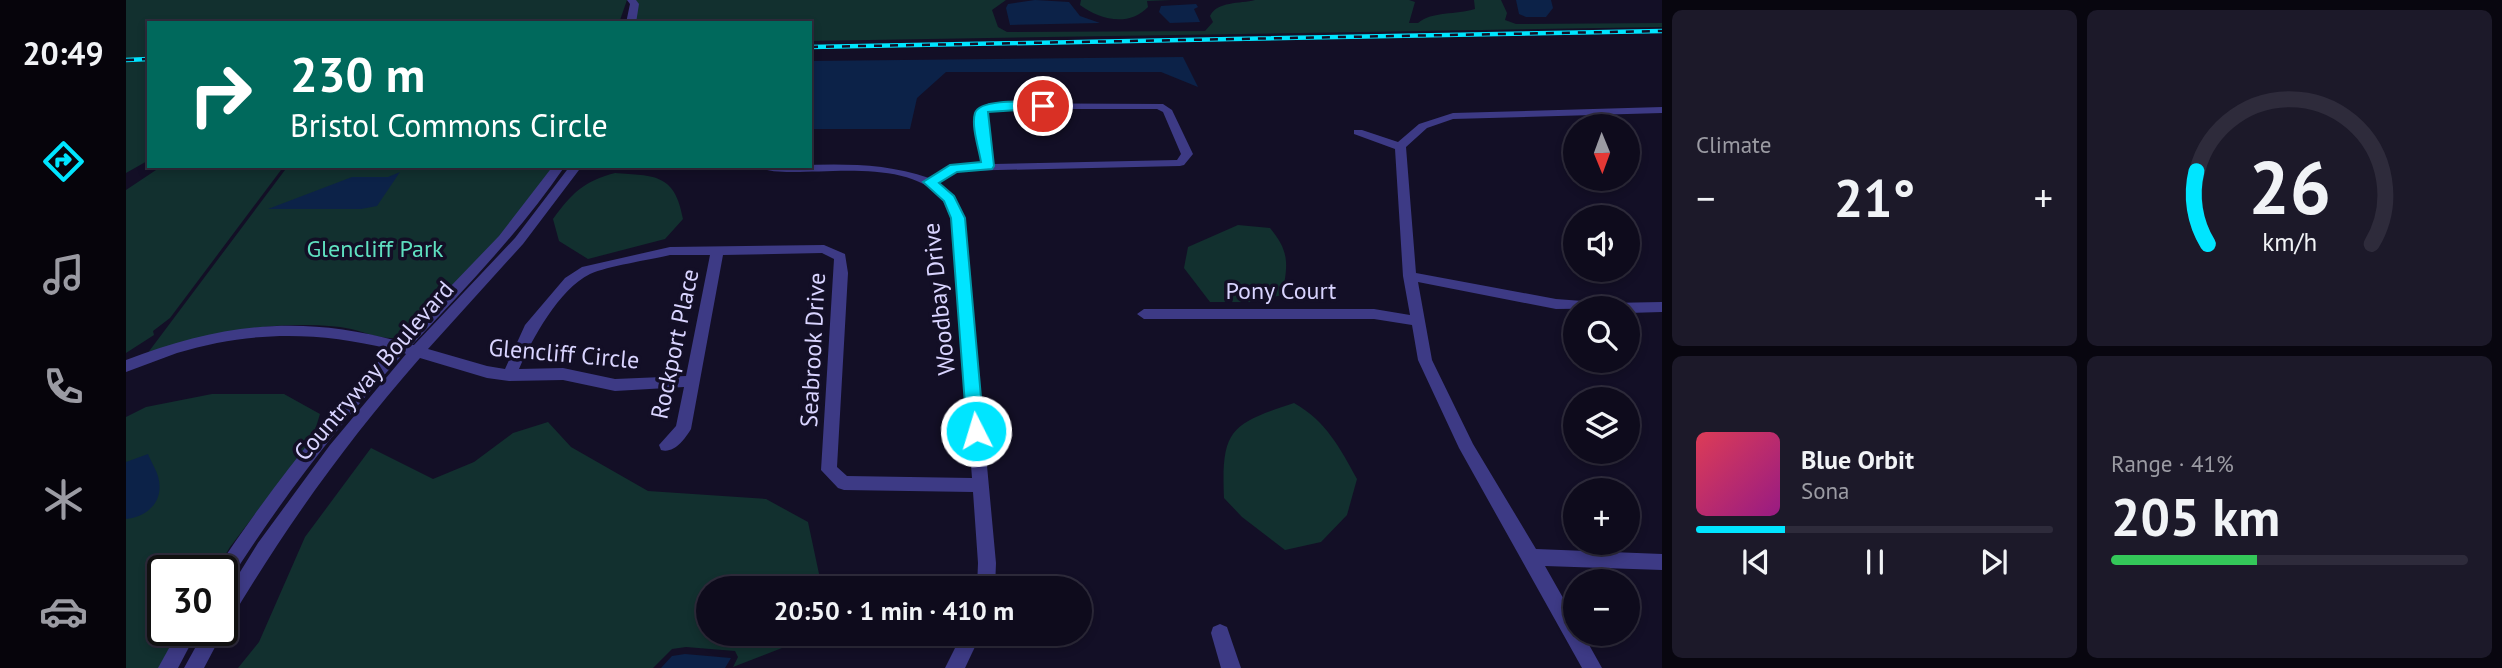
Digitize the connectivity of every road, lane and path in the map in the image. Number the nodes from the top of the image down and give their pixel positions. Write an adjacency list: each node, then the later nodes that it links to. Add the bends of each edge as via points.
1 (631, 0): 2 (street); 3 (street, via 635,4)
2 (623, 21)
3 (631, 21)
4 (1662, 110): 6 (street, via 1453,116 1428,122 1409,134)
5 (1358, 132): 6 (street)
6 (1400, 147): 13 (street)
7 (988, 166): 7 (street, via 1180,163 1187,154 1167,110 1159,106 989,106 980,114); 11 (street, via 954,168)
8 (812, 167): 11 (street, via 887,169)
9 (558, 168): 18 (street, Countryway Boulevard, via 467,286 421,333)
10 (575, 168): 18 (street, Countryway Boulevard, via 545,211 431,337 426,349)
11 (930, 182): 24 (street, Woodbay Drive, via 949,199 958,218)
12 (718, 249): 21 (street, Seabrook Drive, via 670,251 587,270 569,281 530,329); 22 (street, Rockport Place); 24 (street, Seabrook Drive, via 824,249 840,257 830,470 844,483)
13 (1410, 276): 14 (street, via 1556,304); 16 (street)
14 (1662, 307)
15 (1144, 314): 16 (street, Pony Court, via 1374,314)
16 (1418, 321): 26 (street, via 1425,360 1466,448)
17 (381, 343): 18 (street, Glencliff Circle); 18 (street, via 401,341); 19 (street, via 389,351); 20 (street, Glencliff Circle, via 329,332 261,331 194,344)
18 (412, 351): 19 (street, Countryway Boulevard); 21 (street, Glencliff Circle); 29 (street, Countryway Boulevard, via 275,531)
19 (384, 365): 25 (street, Countryway Boulevard, via 316,444)
20 (126, 366)
21 (509, 375): 22 (street, Glencliff Circle, via 563,374 615,385)
22 (694, 382): 23 (street, Rockport Place, via 683,429)
23 (667, 445)
24 (980, 485): 28 (street, Woodbay Drive)
25 (236, 555)
26 (1531, 557): 27 (street); 38 (street)
27 (1662, 562)
28 (985, 576)
29 (238, 592)
30 (1220, 633): 37 (street)
31 (180, 646): 34 (street)
32 (206, 646): 35 (street)
33 (966, 646): 36 (street)
34 (168, 668)
35 (194, 668)
36 (955, 668)
37 (1231, 668)
38 (1592, 668)

